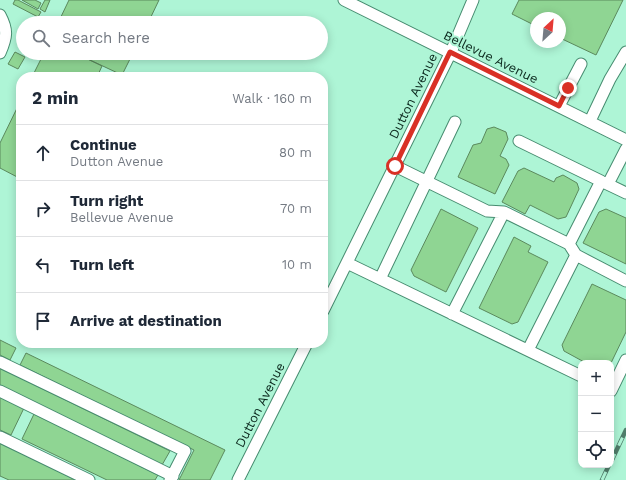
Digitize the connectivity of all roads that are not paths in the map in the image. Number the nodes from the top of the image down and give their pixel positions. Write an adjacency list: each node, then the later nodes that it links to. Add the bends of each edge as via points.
1 (344, 0): 4 (street, Bellevue Avenue)
2 (473, 0): 4 (street, Dutton Avenue)
3 (0, 15): 6 (street, via 6,34)
4 (450, 52): 8 (street, Bellevue Avenue); 14 (street, Dutton Avenue)
5 (626, 52): 10 (street)
6 (0, 53)
7 (580, 64): 8 (street)
8 (559, 106): 10 (street, Bellevue Avenue)
9 (455, 122): 15 (street)
10 (590, 122): 11 (street, Bellevue Avenue)
11 (626, 140)
12 (519, 141): 16 (street)
13 (626, 149): 16 (street)
14 (395, 166): 15 (street); 21 (street, Dutton Avenue)
15 (426, 182): 18 (street, via 487,211); 22 (street)
16 (605, 182): 17 (street); 19 (street)
17 (626, 193)
18 (504, 212): 19 (street); 25 (street)
19 (570, 244): 20 (street)
20 (576, 255): 23 (street); 27 (street)
21 (347, 263): 22 (street); 24 (street, Dutton Avenue)
22 (380, 279): 25 (street)
23 (626, 281)
24 (328, 301)
25 (452, 314): 27 (street)
26 (304, 348): 36 (street, Dutton Avenue)
27 (528, 350): 30 (street)
28 (626, 360): 31 (street)
29 (0, 362): 34 (street, via 185,451)
30 (578, 375)
31 (614, 385)
32 (0, 391): 34 (street)
33 (0, 437): 35 (street)
34 (172, 478)
35 (89, 480)
36 (238, 480)

